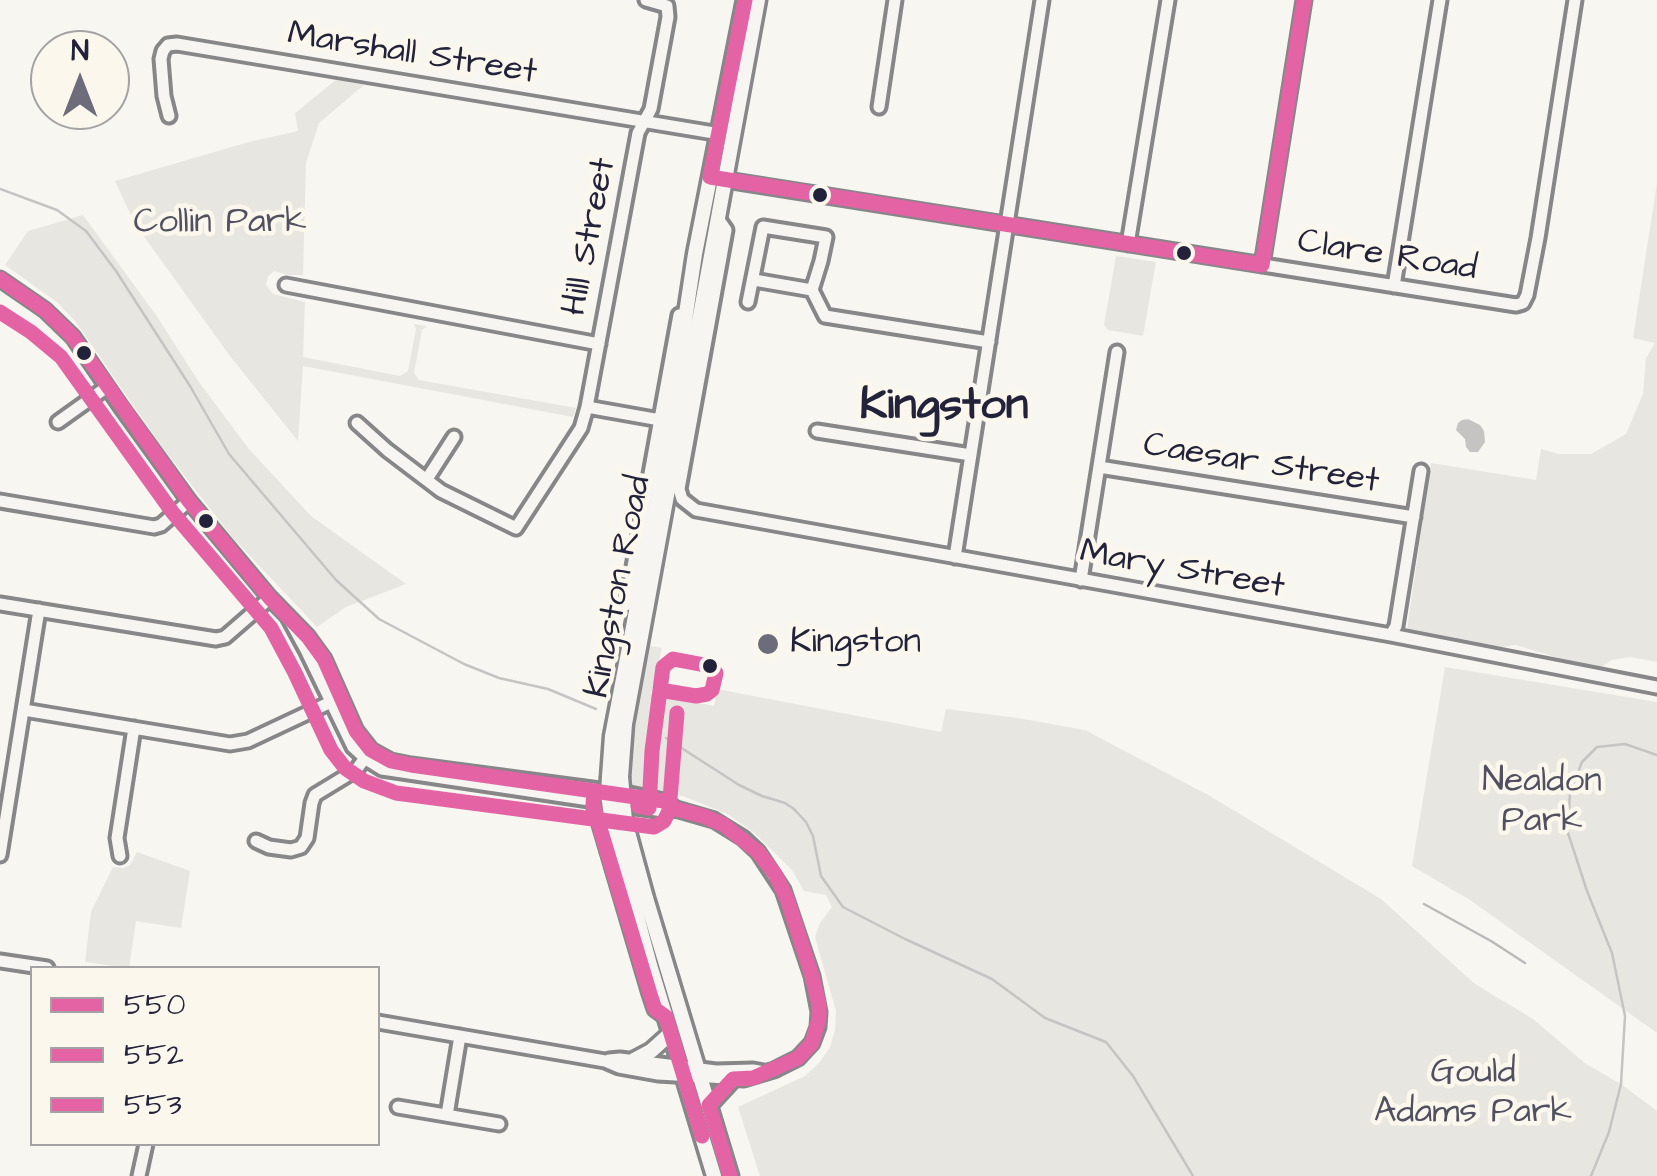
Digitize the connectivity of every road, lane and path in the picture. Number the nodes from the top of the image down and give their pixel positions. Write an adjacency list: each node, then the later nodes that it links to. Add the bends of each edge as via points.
1 (646, 0): 13 (street, Hill Street, via 666,6 668,17)
2 (745, 0): 14 (main road, Kingston Road)
3 (758, 0): 10 (main road, Kingston Road)
4 (895, 0): 11 (street)
5 (1042, 0): 18 (street)
6 (1168, 0): 19 (street)
7 (1304, 0): 21 (street)
8 (1440, 0): 25 (street)
9 (1576, 0): 25 (street, Clare Road, via 1527,296 1510,305)
10 (741, 104): 14 (main road, via 731,130); 16 (main road, Kingston Road)
11 (878, 108)
12 (169, 116): 13 (street, Marshall Street, via 161,59 177,44)
13 (644, 121): 14 (street, Marshall Street); 31 (street, Hill Street)
14 (720, 134): 15 (main road, Kingston Road)
15 (710, 177): 16 (street, Clare Road); 20 (main road, Kingston Road)
16 (727, 180): 17 (main road, Kingston Road); 18 (street, Clare Road)
17 (719, 220): 47 (street, Mary Street, via 726,230 682,499 696,510); 52 (main road, Kingston Road)
18 (1008, 225): 19 (street, Clare Road); 29 (street)
19 (1128, 244): 21 (street, Clare Road)
20 (695, 254): 35 (street, Kingston Road); 52 (main road, Kingston Road)
21 (1262, 266): 25 (street, Clare Road)
22 (0, 278): 30 (street, via 60,322)
23 (754, 280): 27 (street); 27 (street, via 763,227 826,237); 28 (street)
24 (282, 285): 31 (street)
25 (1394, 286)
26 (0, 288): 30 (street)
27 (812, 290): 29 (street, via 825,316)
28 (748, 302)
29 (990, 342): 40 (street)
30 (76, 343): 33 (street)
31 (599, 344): 34 (street, Hill Street)
32 (1117, 352): 41 (street)
33 (108, 387): 36 (street); 44 (street)
34 (587, 407): 35 (street); 43 (street, Hill Street, via 581,428 516,528)
35 (660, 420): 52 (street, Kingston Road)
36 (58, 422)
37 (357, 423): 43 (street)
38 (816, 431): 40 (street)
39 (454, 437): 43 (street)
40 (971, 455): 47 (street)
41 (1100, 467): 46 (street, Caesar Street); 48 (street)
42 (1421, 471): 46 (street)
43 (427, 479)
44 (190, 501): 45 (street, via 154,527); 49 (street)
45 (0, 502)
46 (1414, 517): 53 (street)
47 (955, 557): 48 (street, Mary Street)
48 (1082, 580): 53 (street, Mary Street)
49 (270, 598): 51 (street, via 216,639); 54 (street)
50 (0, 604): 51 (street)
51 (39, 610): 57 (street)
52 (635, 612): 62 (main road, Kingston Road, bridge, via 612,736 615,777 608,794)
53 (1391, 635): 55 (street, Mary Street)
54 (324, 672): 56 (street); 59 (street)
55 (1657, 687)
56 (331, 702): 58 (street, via 235,744); 59 (street, via 353,748)
57 (24, 710): 58 (street); 64 (street)
58 (134, 728): 65 (street, via 116,838)
59 (368, 754): 60 (street, via 382,769 399,773); 61 (street, via 664,800); 63 (street, via 356,770 315,795 301,847)
60 (593, 800): 61 (street); 68 (street, Kingston Road, via 655,1009)
61 (676, 809): 75 (street, via 714,820 750,844 775,874 793,915 814,982 818,1026 798,1058)
62 (618, 822): 68 (main road, Kingston Road); 74 (main road, Kingston Road)
63 (256, 841)
64 (0, 856)
65 (120, 856)
66 (0, 961): 67 (street)
67 (34, 966)
68 (666, 1018): 70 (main road, Kingston Road)
69 (380, 1022): 71 (street)
70 (671, 1034): 72 (main road); 74 (main road, Kingston Road)
71 (460, 1036): 73 (street); 79 (street)
72 (634, 1060): 73 (street); 74 (street)
73 (605, 1061): 74 (street)
74 (690, 1072): 75 (street); 76 (street); 77 (main road, Kingston Road); 83 (main road, Kingston Road)
75 (764, 1072): 76 (street)
76 (734, 1079): 77 (main road)
77 (709, 1105): 84 (main road, Kingston Road)
78 (398, 1108): 79 (street)
79 (447, 1115): 80 (street)
80 (499, 1124)
81 (146, 1146): 82 (street)
82 (140, 1176)
83 (714, 1176)
84 (730, 1176)

